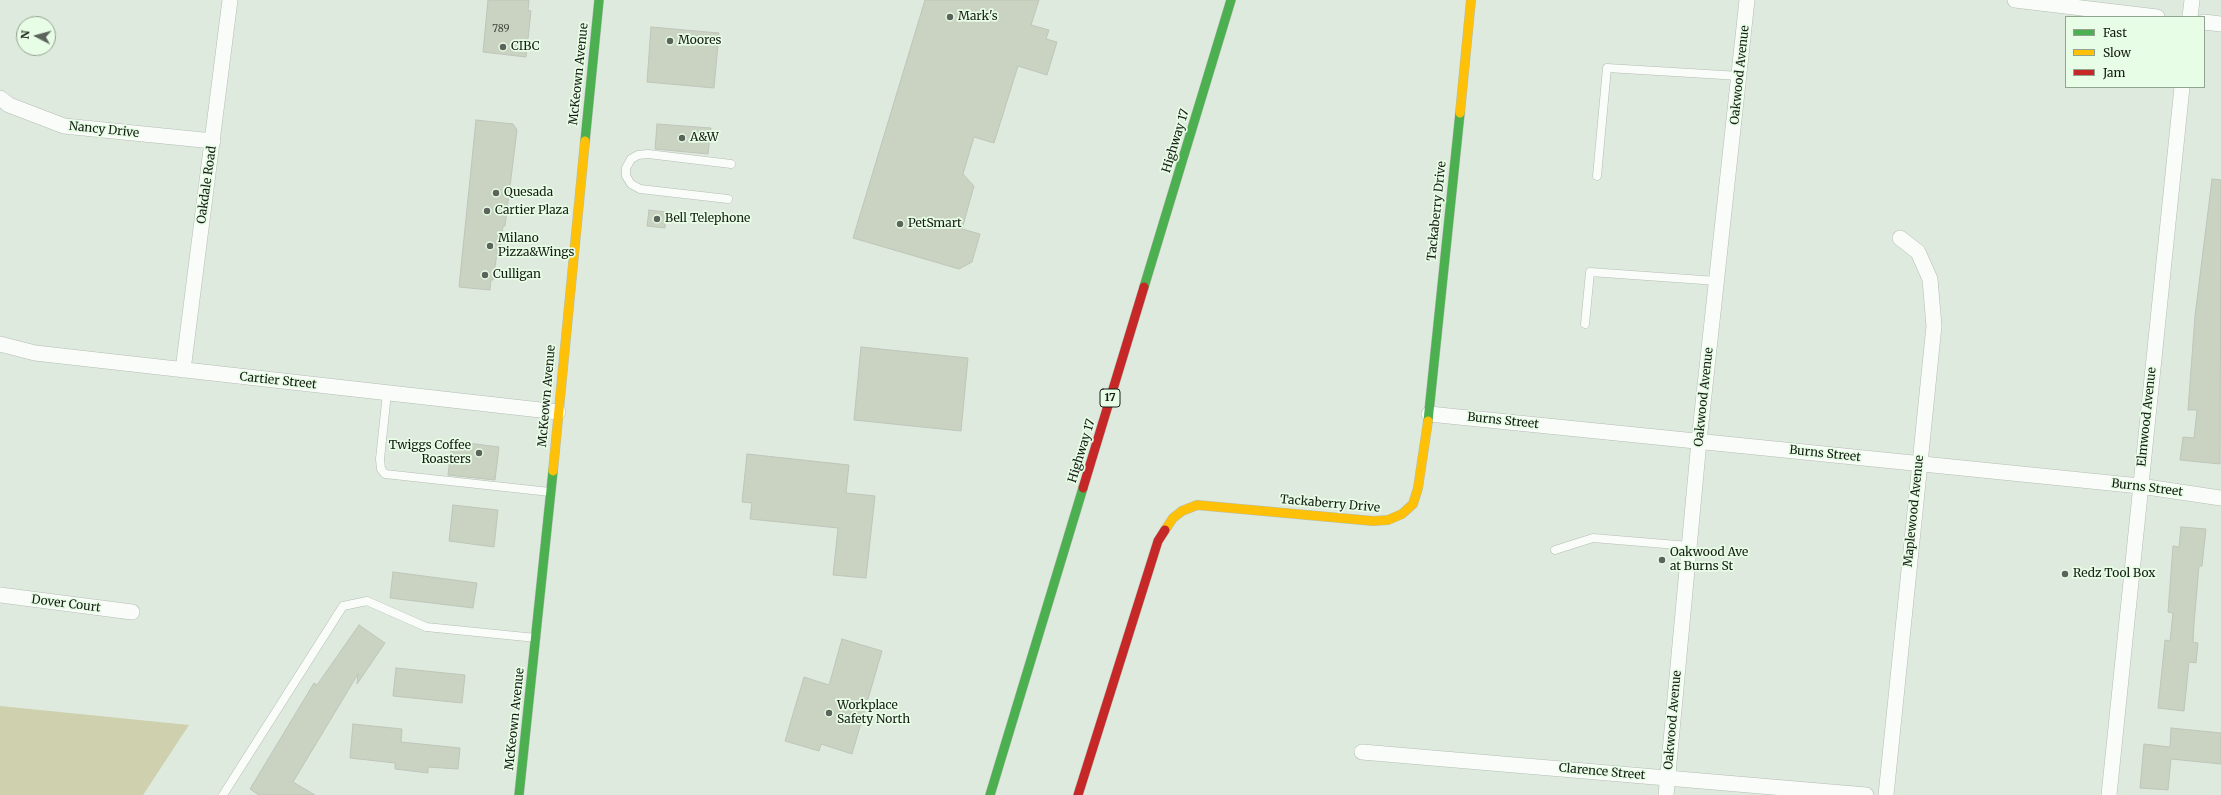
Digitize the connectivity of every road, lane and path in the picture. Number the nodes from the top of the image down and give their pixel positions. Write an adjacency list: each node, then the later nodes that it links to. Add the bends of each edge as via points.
1 (230, 0): 15 (street, Oakdale Road)
2 (599, 0): 25 (main road, McKeown Avenue)
3 (1231, 0): 41 (main road, Highway 17 / 17)
4 (1471, 0): 26 (main road, Tackaberry Drive)
5 (1747, 0): 12 (street, Oakwood Avenue)
6 (2015, 0): 8 (street)
7 (2192, 0): 9 (street)
8 (2149, 16)
9 (2190, 16)
10 (2205, 22): 11 (street)
11 (2221, 24)
12 (1740, 76): 17 (lane, via 1607,68); 20 (street, Oakwood Avenue)
13 (2182, 88): 29 (street, Elmwood Avenue)
14 (0, 98): 15 (street, Nancy Drive, via 9,105 64,126)
15 (213, 141): 23 (street, Oakdale Road)
16 (731, 164): 18 (lane, via 648,154 631,159 626,168 626,176 631,184 640,189)
17 (1597, 176)
18 (728, 199)
19 (1900, 238): 28 (street, Maplewood Avenue, via 1918,252 1930,279 1933,297 1934,326)
20 (1717, 281): 21 (lane, via 1590,272); 27 (street, Oakwood Avenue)
21 (1585, 324)
22 (0, 344): 23 (street, Cartier Street, via 35,353)
23 (183, 370): 24 (street, Cartier Street)
24 (387, 393): 25 (street, Cartier Street); 30 (lane, via 380,459 381,469 385,474)
25 (558, 412): 30 (main road, McKeown Avenue)
26 (1429, 414): 27 (street, Burns Street); 42 (main road, Tackaberry Drive, via 1418,488 1413,504 1402,514 1388,520 1373,521 1212,505 1197,505 1173,518 1158,541)
27 (1699, 441): 28 (street, Burns Street); 32 (street, Oakwood Avenue)
28 (1919, 464): 29 (street, Burns Street); 45 (street, Maplewood Avenue)
29 (2140, 486): 31 (street, Burns Street); 46 (street, Elmwood Avenue)
30 (550, 492): 36 (main road, McKeown Avenue)
31 (2221, 498)
32 (1688, 546): 33 (lane, via 1593,538); 38 (street, Oakwood Avenue)
33 (1554, 550)
34 (0, 595): 35 (street, Dover Court)
35 (132, 612)
36 (536, 638): 39 (lane, via 426,627 367,601 343,606); 40 (main road, McKeown Avenue)
37 (1362, 752): 38 (street, Clarence Street)
38 (1668, 777): 43 (street, Oakwood Avenue); 44 (street, Clarence Street)
39 (223, 795)
40 (518, 795)
41 (990, 795)
42 (1078, 795)
43 (1666, 795)
44 (1866, 795)
45 (1886, 795)
46 (2109, 795)

